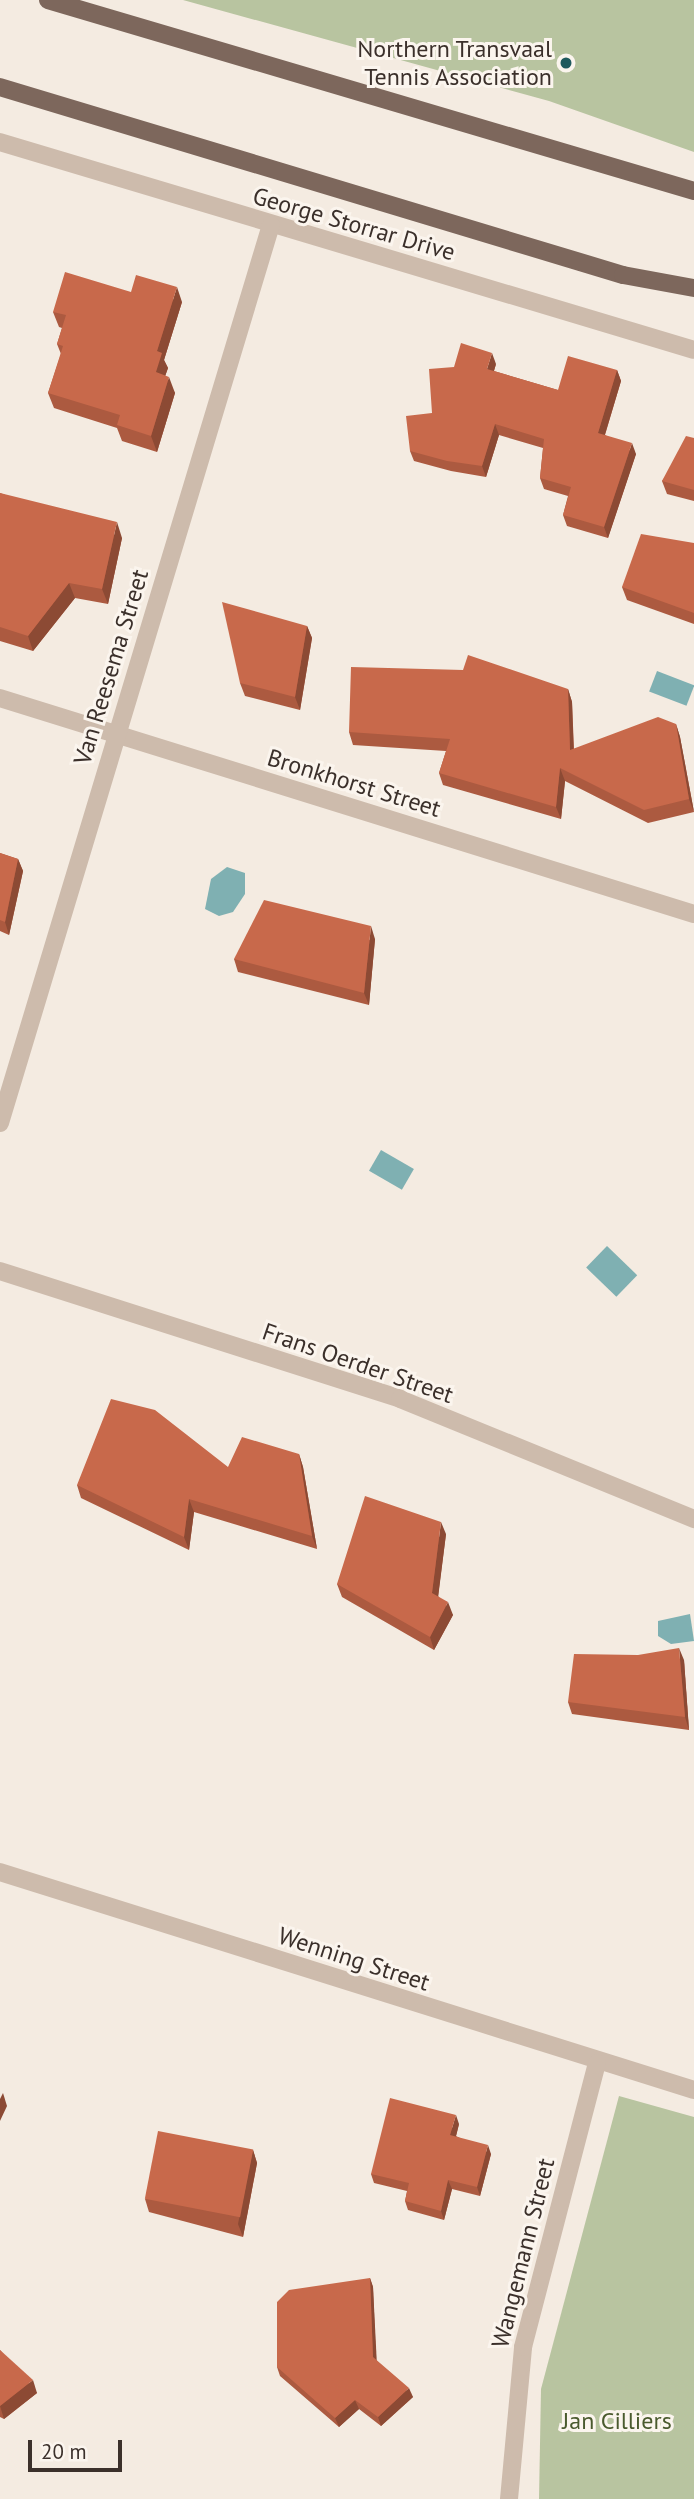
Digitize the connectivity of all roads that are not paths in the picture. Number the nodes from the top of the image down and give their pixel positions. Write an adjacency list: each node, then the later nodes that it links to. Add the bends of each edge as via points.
1 (48, 0): 4 (main road)
2 (0, 88): 6 (main road, George Storrar Drive, via 584,264)
3 (0, 142): 5 (street, George Storrar Drive)
4 (694, 191)
5 (271, 225): 7 (street, George Storrar Drive); 9 (street, Van Reesema Street)
6 (694, 288)
7 (694, 350)
8 (0, 698): 9 (street, Bronkhorst Street)
9 (117, 734): 10 (street, Bronkhorst Street); 11 (street, Van Reesema Street)
10 (694, 914)
11 (0, 1122)
12 (0, 1271): 13 (street, Frans Oerder Street, via 400,1399)
13 (694, 1519)
14 (0, 1872): 15 (street, Wenning Street)
15 (597, 2063): 16 (street, Wenning Street); 17 (street, Wangemann Street, via 523,2347)
16 (694, 2090)
17 (509, 2499)

